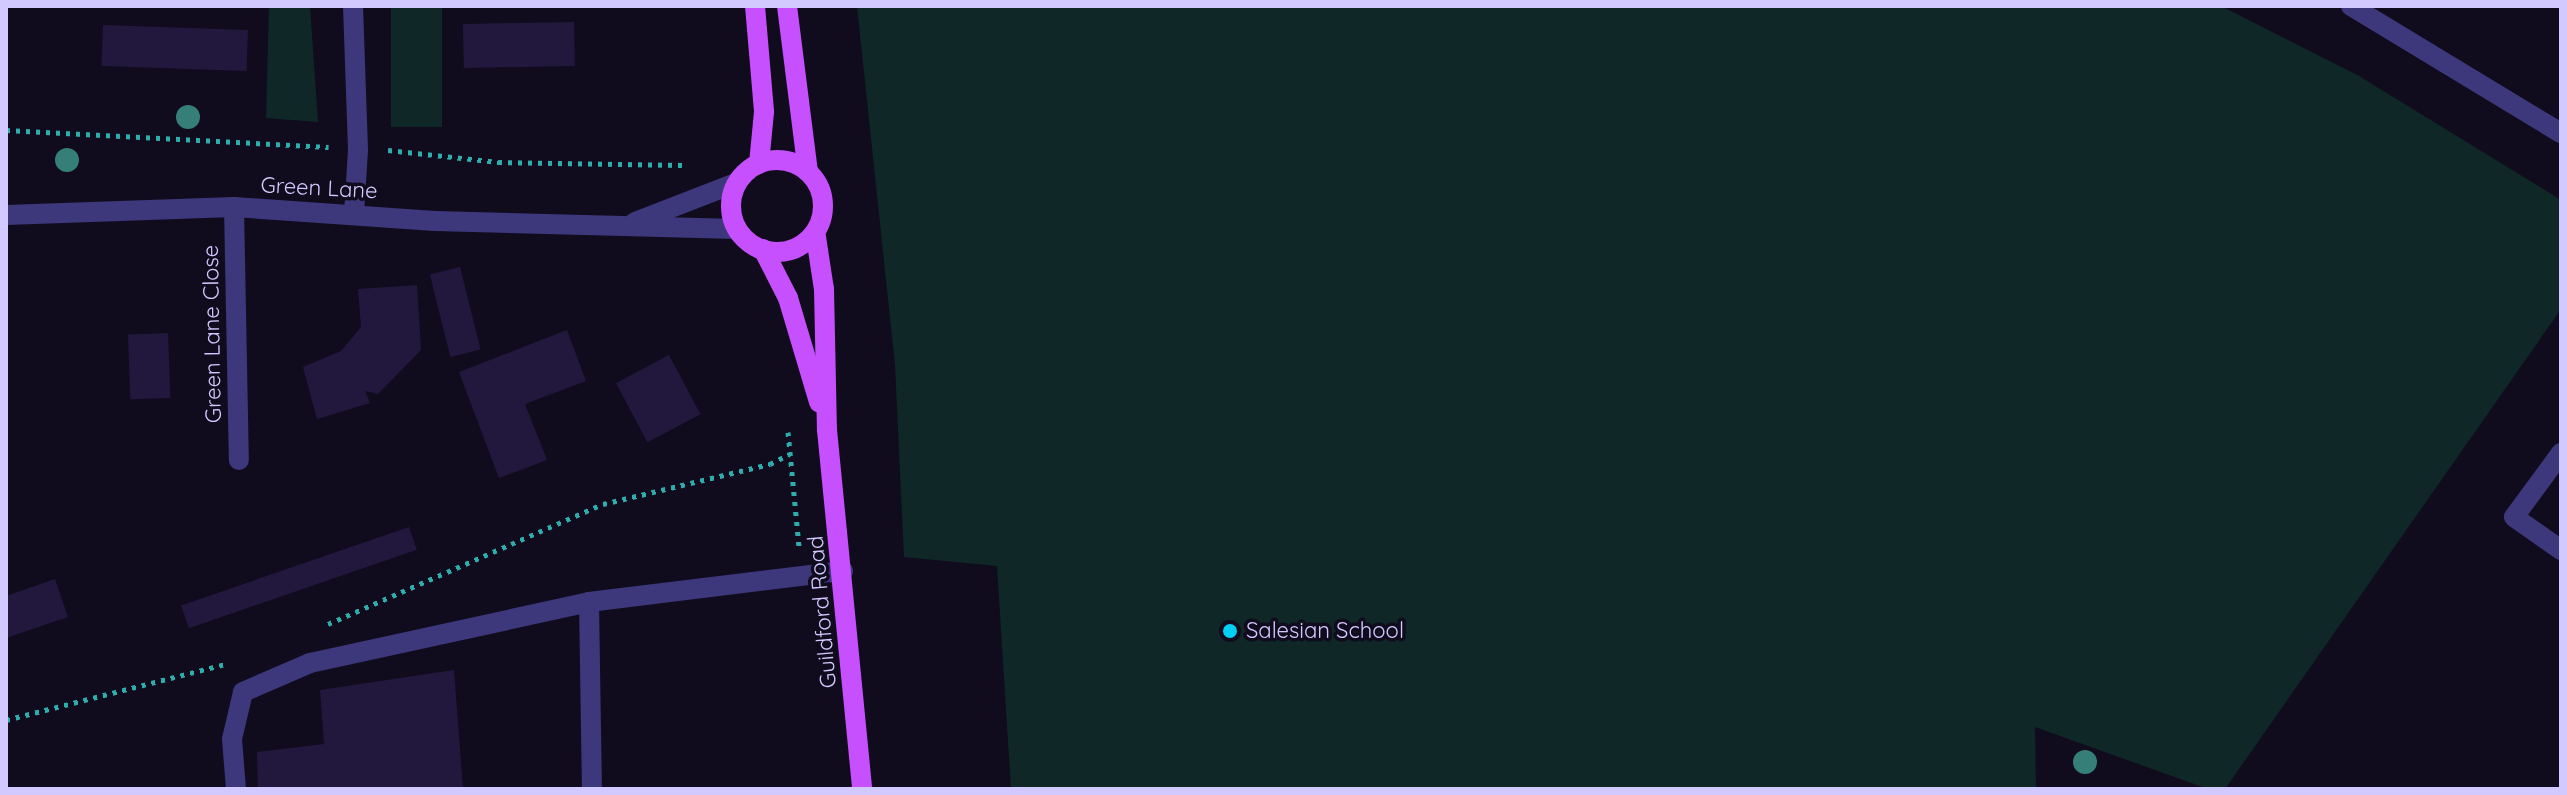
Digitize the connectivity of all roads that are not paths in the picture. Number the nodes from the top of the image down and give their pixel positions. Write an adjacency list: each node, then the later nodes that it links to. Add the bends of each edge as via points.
1 (353, 6): 10 (street, via 358,150)
2 (755, 6): 6 (main road, via 764,112)
3 (787, 6): 7 (main road)
4 (2351, 6): 5 (street)
5 (2561, 133)
6 (759, 164): 7 (main road, via 788,161); 8 (main road)
7 (808, 172): 14 (main road, via 823,208)
8 (733, 184): 12 (street, Green Lane); 13 (main road, via 729,201)
9 (234, 207): 10 (street, Green Lane); 11 (street, Green Lane); 18 (street, Green Lane Close)
10 (354, 214): 12 (street, Green Lane)
11 (6, 215)
12 (628, 225): 13 (street, Green Lane)
13 (737, 229): 15 (main road)
14 (816, 237): 15 (main road, via 796,250); 16 (main road, Guildford Road, via 824,289)
15 (763, 249): 16 (main road, Guildford Road, via 788,298)
16 (827, 430): 20 (main road, Guildford Road)
17 (2561, 453): 19 (street, via 2514,517)
18 (239, 460)
19 (2561, 550)
20 (843, 571): 21 (street); 24 (main road, Guildford Road)
21 (589, 602): 22 (street, via 310,663 243,692 232,739); 23 (street)
22 (236, 789)
23 (592, 789)
24 (862, 789)

